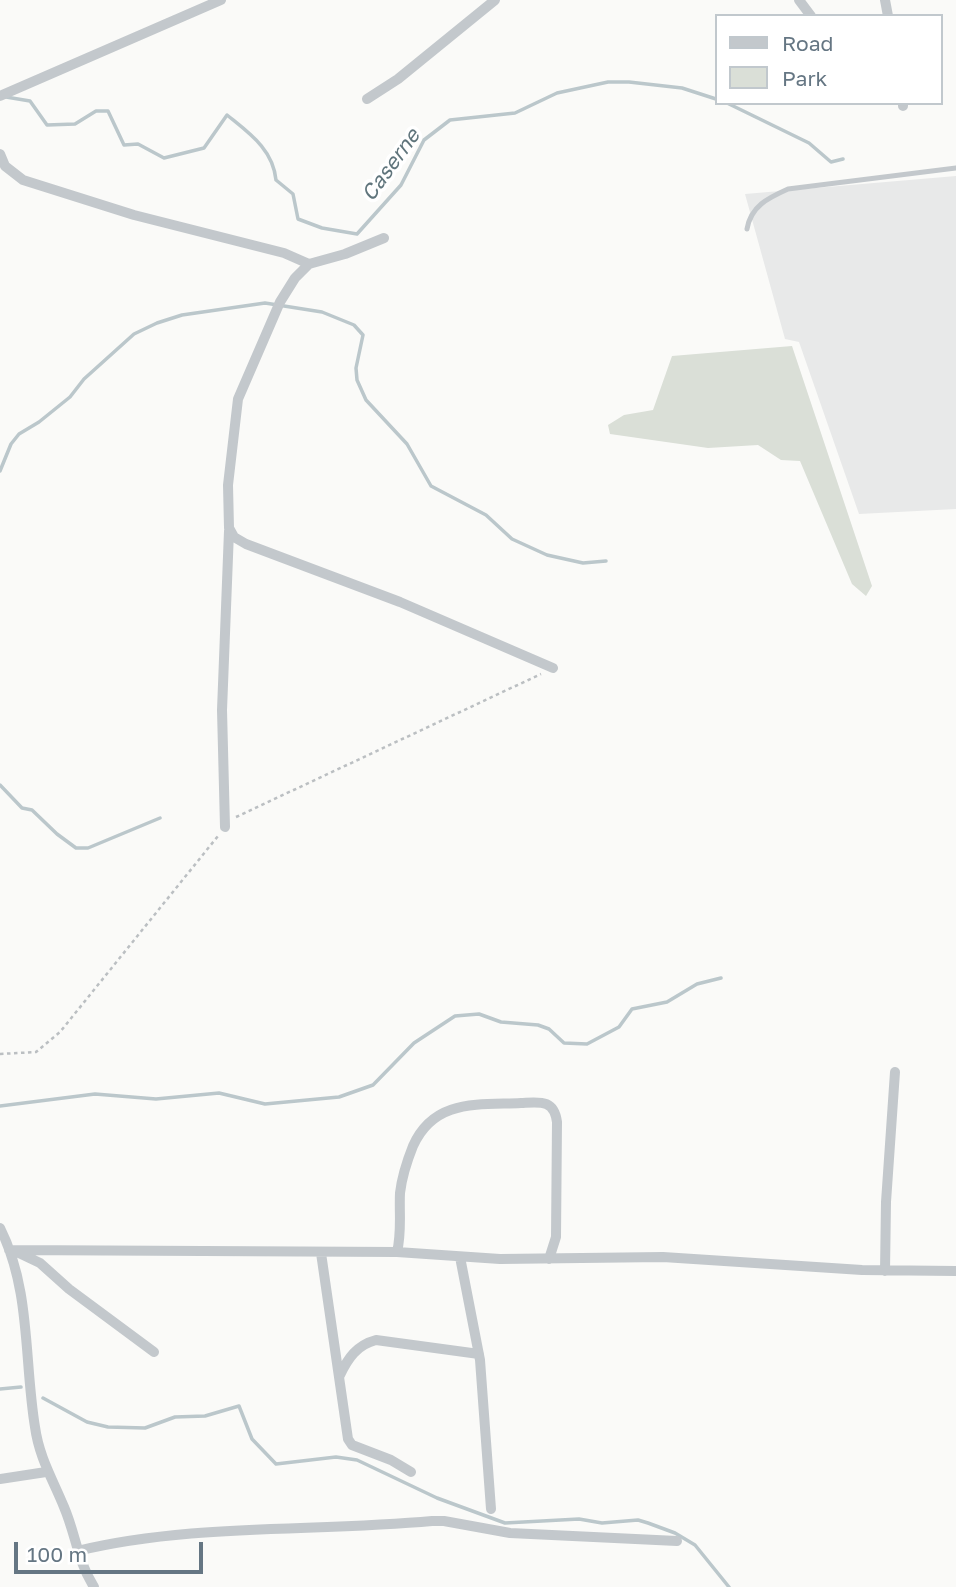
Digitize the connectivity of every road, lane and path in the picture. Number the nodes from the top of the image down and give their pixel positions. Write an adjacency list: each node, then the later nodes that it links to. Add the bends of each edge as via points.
1 (221, 0): 3 (street)
2 (495, 0): 4 (street)
3 (0, 96)
4 (367, 99)
5 (0, 154): 9 (street, via 5,166 23,180 134,215 284,253)
6 (956, 168): 7 (lane, via 788,189 767,199 749,217)
7 (747, 229)
8 (384, 238): 9 (street)
9 (309, 264): 10 (street, via 287,288 238,399 228,485)
10 (229, 528): 11 (street, via 246,544 400,602); 12 (street, via 222,710)
11 (553, 668): 12 (path, via 232,818)
12 (225, 827): 13 (path, via 60,1032 36,1052)
13 (0, 1054)
14 (895, 1072): 21 (street)
15 (0, 1228): 16 (street)
16 (9, 1250): 18 (street); 23 (street, via 40,1263); 26 (street, via 24,1314 35,1428)
17 (397, 1252): 18 (street); 19 (street); 20 (street, via 405,1168 429,1121 448,1109 536,1102 548,1104 557,1122 556,1237)
18 (321, 1253): 25 (street)
19 (460, 1257): 20 (street); 24 (street)
20 (549, 1259): 21 (street, via 663,1257)
21 (885, 1271): 22 (street)
22 (956, 1271)
23 (154, 1352)
24 (479, 1354): 25 (street, via 376,1340 350,1355); 29 (street)
25 (340, 1375): 27 (street, via 352,1445)
26 (46, 1472): 28 (street); 31 (street, via 65,1509)
27 (411, 1472)
28 (0, 1479)
29 (491, 1509)
30 (677, 1541): 31 (street, via 522,1534 432,1521 203,1531)
31 (77, 1552): 32 (street)
32 (94, 1587)

